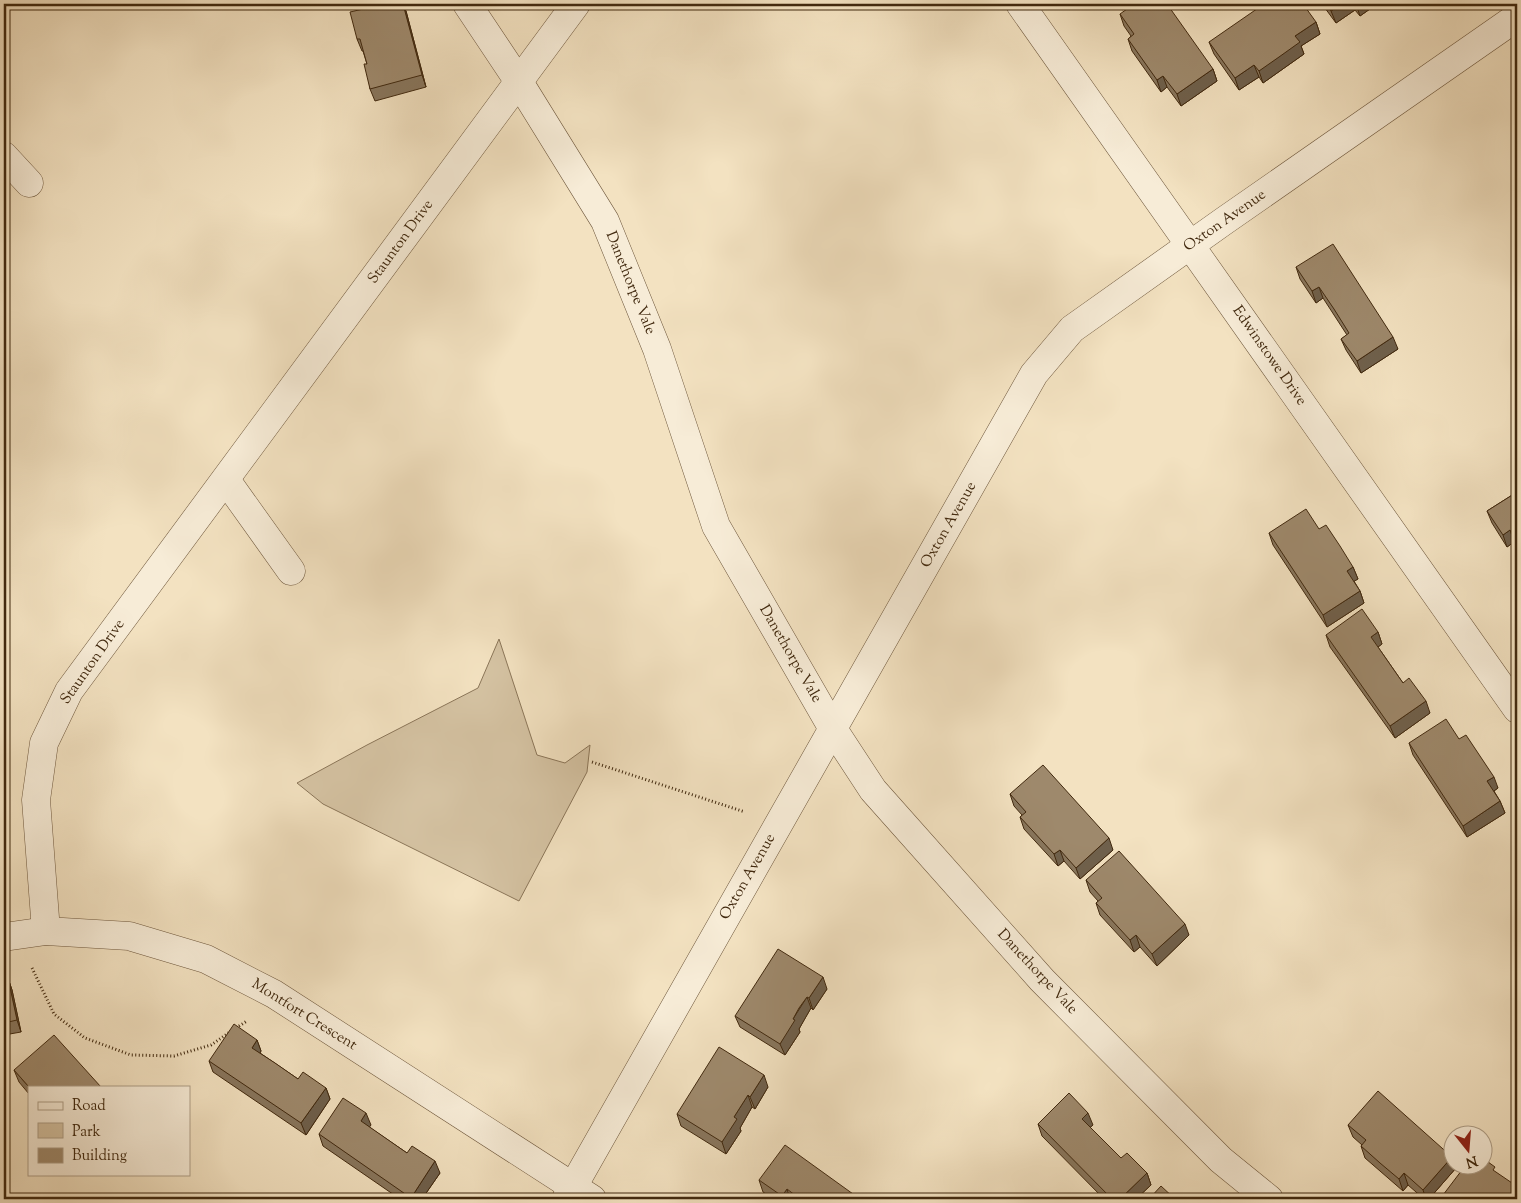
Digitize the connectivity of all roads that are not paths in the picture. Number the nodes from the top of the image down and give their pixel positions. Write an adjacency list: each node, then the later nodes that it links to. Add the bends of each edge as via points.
1 (467, 4): 5 (street, Danethorpe Vale)
2 (576, 4): 5 (street, Staunton Drive)
3 (1020, 4): 6 (street, Edwinstowe Drive)
4 (1517, 18): 6 (street, Oxton Avenue)
5 (519, 82): 7 (street, Staunton Drive); 10 (street, Danethorpe Vale, via 605,221 658,349 716,526)
6 (1191, 244): 9 (street, Edwinstowe Drive); 10 (street, Oxton Avenue, via 1072,329 1034,374)
7 (226, 480): 8 (street); 11 (street, Staunton Drive, via 69,691 44,743)
8 (291, 571)
9 (1517, 709)
10 (833, 729): 12 (street, Oxton Avenue); 13 (street, Danethorpe Vale, via 872,790 1042,980 1221,1160)
11 (23, 934): 12 (street, Montfort Crescent, via 128,936 206,959 274,994)
12 (577, 1195)
13 (1269, 1199)

